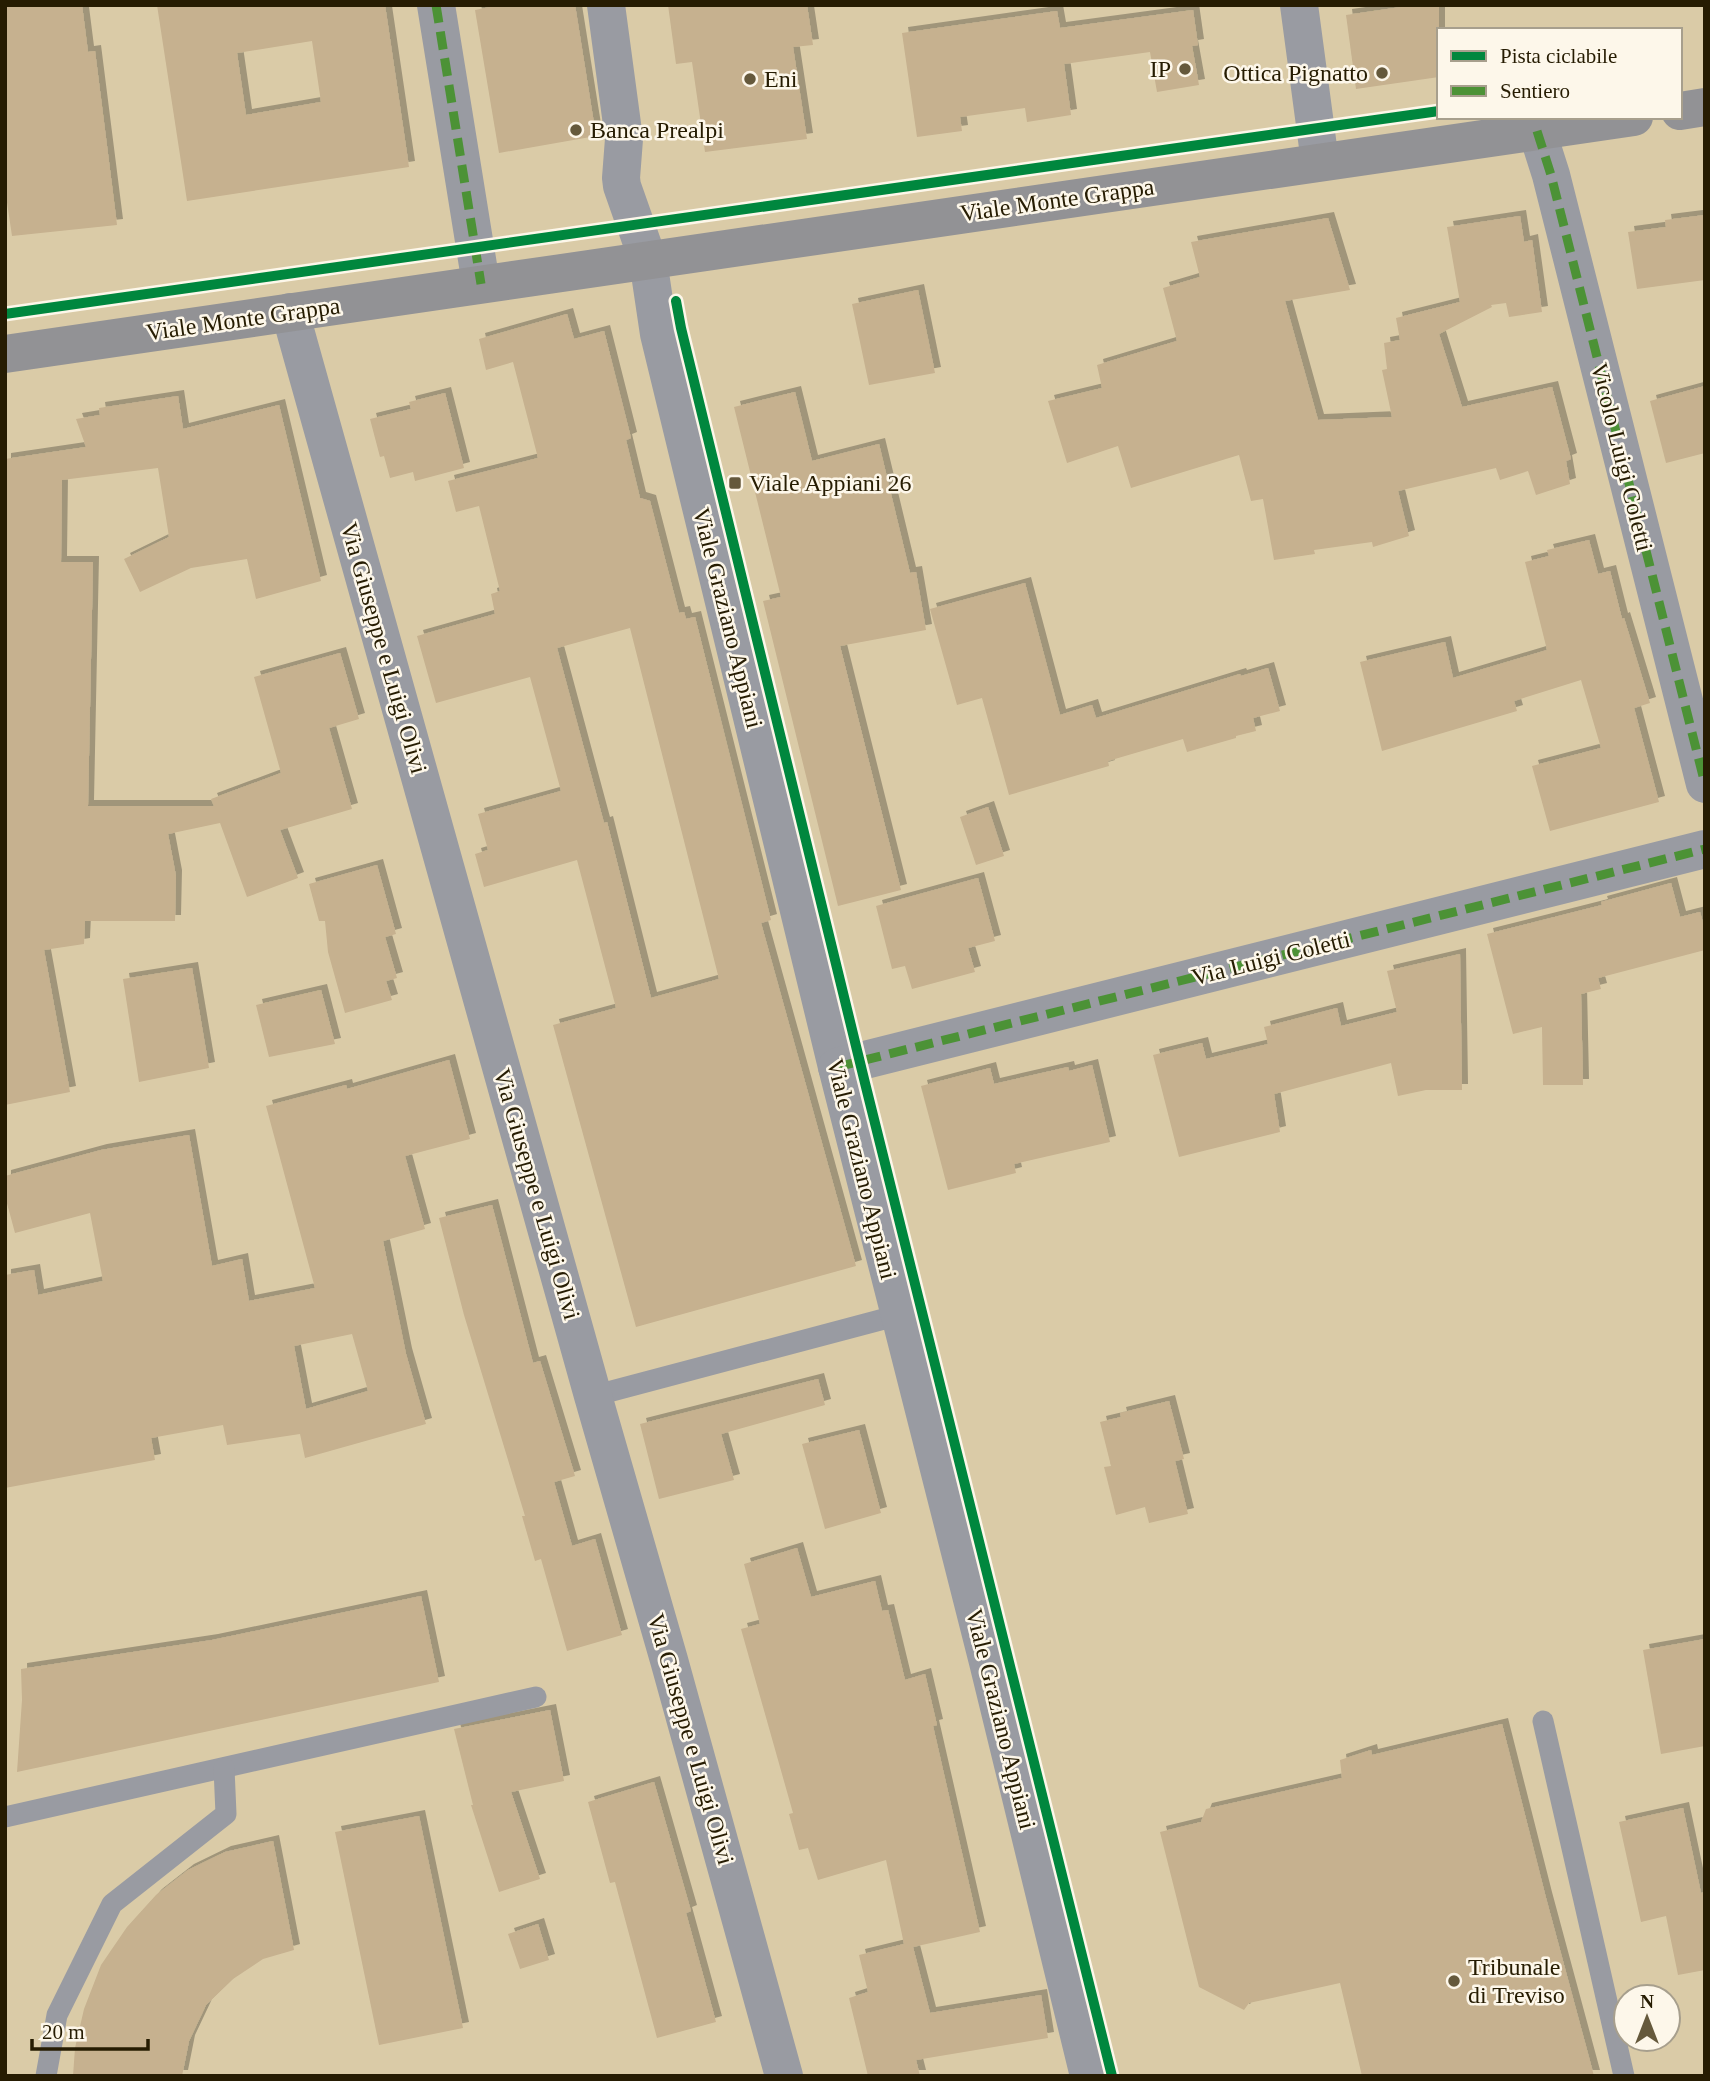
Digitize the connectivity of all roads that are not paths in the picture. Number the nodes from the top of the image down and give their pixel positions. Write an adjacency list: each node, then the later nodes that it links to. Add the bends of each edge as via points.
1 (436, 5): 10 (street)
2 (606, 5): 9 (street, Viale Graziano Appiani, via 624,139 621,178)
3 (1299, 5): 8 (street)
4 (1705, 107): 5 (main road)
5 (1682, 111)
6 (1620, 119): 7 (main road, Viale Monte Grappa)
7 (1537, 131): 8 (main road, Viale Monte Grappa); 13 (street, Vicolo Luigi Coletti)
8 (1320, 162): 9 (main road, Viale Monte Grappa)
9 (648, 260): 10 (main road, Viale Monte Grappa); 15 (street, Viale Graziano Appiani, via 659,334)
10 (481, 284): 11 (main road, Viale Monte Grappa)
11 (289, 312): 12 (main road, Viale Monte Grappa); 17 (street, Via Giuseppe e Luigi Olivi)
12 (6, 347)
13 (1705, 784)
14 (1705, 849): 15 (street, Via Luigi Coletti)
15 (837, 1067): 16 (street, Viale Graziano Appiani)
16 (899, 1315): 17 (lane); 24 (street, Viale Graziano Appiani)
17 (593, 1395): 23 (street, Via Giuseppe e Luigi Olivi)
18 (536, 1697): 20 (lane)
19 (1543, 1721): 25 (lane)
20 (224, 1768): 21 (lane); 22 (lane, via 226,1814 113,1904 57,2015)
21 (5, 1817)
22 (46, 2076)
23 (784, 2076)
24 (1089, 2076)
25 (1624, 2076)

